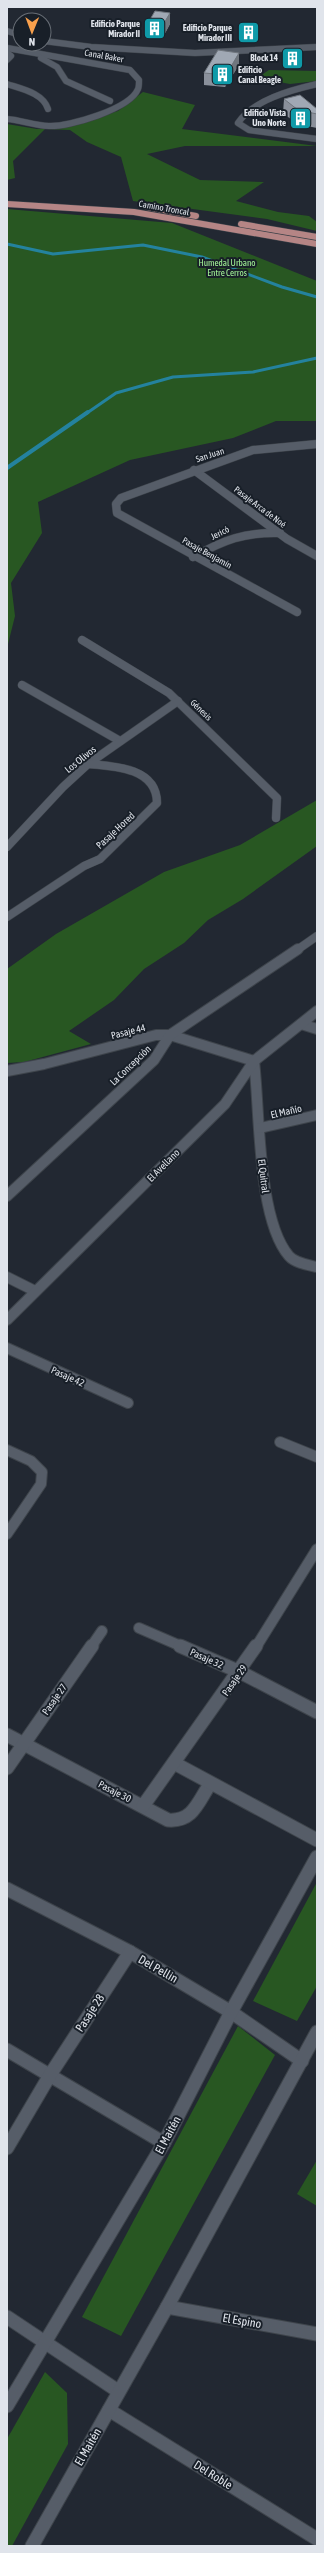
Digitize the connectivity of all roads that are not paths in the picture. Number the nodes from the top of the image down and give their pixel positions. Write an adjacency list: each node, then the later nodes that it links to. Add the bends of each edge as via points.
1 (52, 42): 2 (street, via 195,53)
2 (317, 48)
3 (30, 52): 12 (street, via 52,63 66,81); 14 (street, Canal Baker, via 130,70 139,80 138,89 130,98 108,112 67,125 44,126)
4 (7, 53): 5 (street, via 11,56)
5 (7, 60)
6 (7, 77): 7 (street)
7 (7, 81)
8 (7, 84): 10 (street)
9 (317, 84): 15 (street, via 291,90 262,104 244,114 238,123 249,130)
10 (15, 87): 11 (street); 13 (street, via 37,95 46,102)
11 (7, 92)
12 (110, 101)
13 (48, 109)
14 (7, 119)
15 (317, 139)
16 (7, 198): 17 (main road)
17 (81, 201)
18 (96, 202): 20 (main road, Camino Troncal, via 164,210)
19 (7, 204): 21 (main road, Camino Troncal, via 134,212)
20 (317, 237)
21 (317, 244)
22 (317, 444): 23 (street, San Juan, via 253,450)
23 (194, 470): 24 (street, San Juan, via 120,498); 25 (street, Pasaje Arca de Noé)
24 (116, 504): 27 (street, Pasaje Benjamín, via 116,513)
25 (280, 533): 26 (street, Pasaje Arca de Noé); 27 (street, Jericó, via 231,536)
26 (317, 556)
27 (194, 557): 28 (street, Pasaje Benjamín)
28 (297, 612)
29 (82, 640): 31 (street, Génesis)
30 (22, 685): 32 (street)
31 (178, 701): 32 (street, Los Olivos); 34 (street, Génesis, via 276,798)
32 (120, 741): 33 (street, Los Olivos)
33 (88, 764): 35 (street, Los Olivos); 36 (street, Pasaje Hored, via 122,768 146,778 154,784 158,792 158,804 100,859 84,866)
34 (276, 818)
35 (7, 847)
36 (7, 917)
37 (317, 936): 41 (street, La Concepción)
38 (317, 1011): 39 (street, El Avellano)
39 (300, 1024): 40 (street); 42 (street, El Avellano)
40 (317, 1029)
41 (170, 1035): 42 (street, Pasaje 44); 43 (street, Pasaje 44, via 142,1039); 46 (street, La Concepción, via 154,1060)
42 (254, 1061): 45 (street, El Quitral); 49 (street, El Avellano, via 225,1104)
43 (7, 1071)
44 (317, 1115): 45 (street, El Mañío)
45 (260, 1128): 47 (street, El Quitral, via 267,1200 277,1234 288,1256)
46 (7, 1196)
47 (317, 1267)
48 (7, 1277): 49 (street)
49 (35, 1291): 50 (street, El Avellano)
50 (7, 1320)
51 (7, 1348): 52 (street, Pasaje 42)
52 (128, 1403)
53 (280, 1442): 55 (street)
54 (7, 1450): 56 (street, via 31,1462 42,1472 41,1484)
55 (317, 1457)
56 (7, 1534)
57 (317, 1549): 60 (street, Pasaje 29)
58 (139, 1628): 60 (street, Pasaje 32)
59 (102, 1631): 63 (street, Pasaje 27)
60 (240, 1672): 61 (street, Pasaje 32); 64 (street, Pasaje 29)
61 (317, 1712)
62 (7, 1735): 63 (street, Pasaje 30)
63 (23, 1744): 65 (street, Pasaje 27); 67 (street, Pasaje 30)
64 (174, 1763): 66 (street); 67 (street, Pasaje 29)
65 (7, 1768)
66 (210, 1784): 67 (street, Pasaje 30, via 189,1816 180,1821 168,1820); 68 (street)
67 (143, 1806)
68 (317, 1840)
69 (317, 1857): 72 (street, El Maitén)
70 (7, 1889): 71 (street, Del Pellin)
71 (130, 1952): 72 (street, Del Pellin); 76 (street, Pasaje 28)
72 (231, 2012): 75 (street, Del Pellin); 77 (street, El Maitén)
73 (317, 2032): 75 (street, El Maitén)
74 (7, 2050): 76 (street)
75 (302, 2061): 79 (street, El Maitén)
76 (50, 2075): 77 (street); 78 (street, Pasaje 28)
77 (164, 2143): 82 (street, El Maitén)
78 (7, 2148)
79 (167, 2307): 81 (street, El Espino); 83 (street, El Maitén)
80 (7, 2317): 82 (street)
81 (317, 2334)
82 (44, 2342): 83 (street); 84 (street, El Maitén)
83 (118, 2391): 85 (street, El Maitén)
84 (7, 2406)
85 (109, 2410): 86 (street, Del Roble); 87 (street, El Maitén)
86 (317, 2539)
87 (32, 2546)

